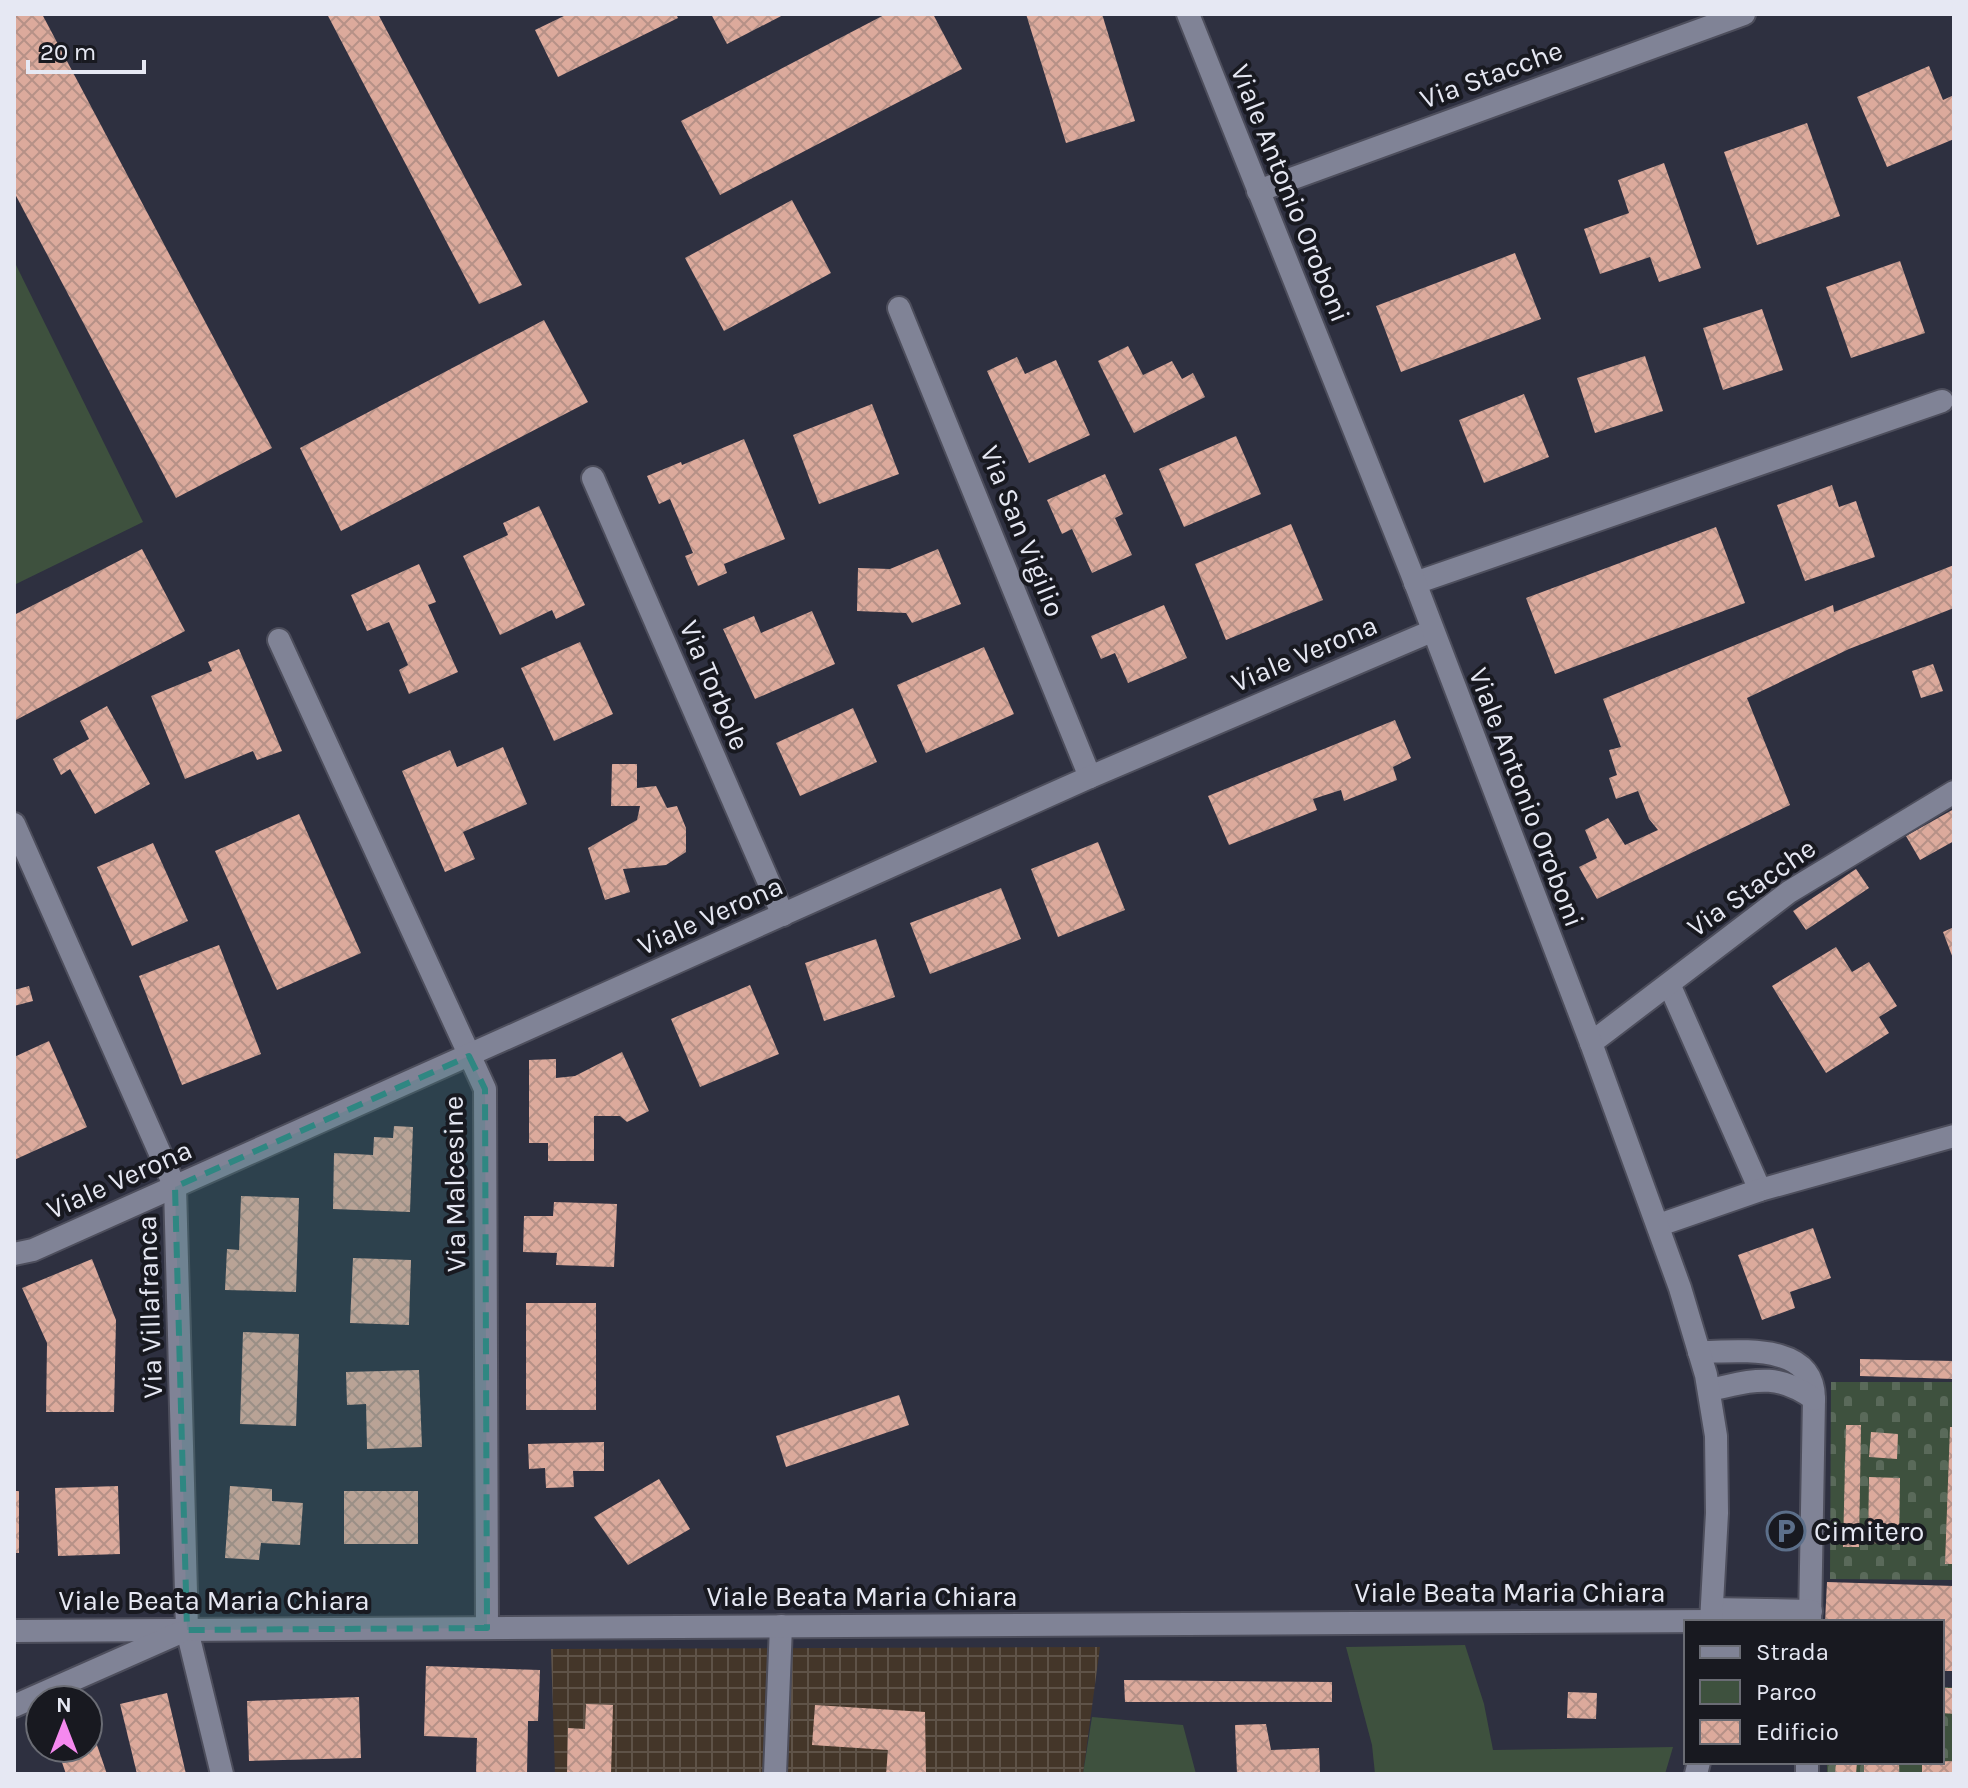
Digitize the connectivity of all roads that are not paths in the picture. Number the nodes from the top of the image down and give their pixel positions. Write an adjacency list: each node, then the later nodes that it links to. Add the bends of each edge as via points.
1 (1188, 14): 3 (street, Viale Antonio Oroboni)
2 (1744, 14): 3 (street, Via Stacche)
3 (1258, 191): 7 (street, Viale Antonio Oroboni)
4 (899, 308): 10 (street, Via San Vigilio)
5 (1942, 401): 7 (street)
6 (593, 478): 13 (street, Via Torbole)
7 (1415, 583): 8 (street, Viale Antonio Oroboni)
8 (1432, 631): 10 (street, Viale Verona); 15 (street, Viale Antonio Oroboni)
9 (279, 640): 16 (street, Via Malcesine)
10 (1090, 777): 13 (street, Viale Verona)
11 (1954, 792): 14 (street, Via Stacche, via 1789,892)
12 (14, 824): 18 (street, Via Villafranca)
13 (783, 915): 16 (street, Viale Verona)
14 (1669, 984): 15 (street, Via Stacche); 19 (street)
15 (1591, 1043): 20 (street, Viale Antonio Oroboni)
16 (469, 1056): 18 (street, Viale Verona); 28 (street, Via Malcesine, via 485,1089)
17 (1954, 1136): 19 (street)
18 (175, 1187): 21 (street, Viale Verona); 29 (street, Via Villafranca)
19 (1760, 1190): 20 (street)
20 (1659, 1225): 22 (street, Viale Antonio Oroboni)
21 (14, 1254)
22 (1699, 1352): 23 (street, Viale Antonio Oroboni); 24 (street, via 1772,1353 1794,1360 1811,1381)
23 (1709, 1390): 24 (street, via 1783,1381); 26 (street, Viale Antonio Oroboni, via 1717,1513)
24 (1814, 1399): 25 (street)
25 (1810, 1616): 26 (street, Viale Beata Maria Chiara)
26 (1711, 1617): 27 (street, Viale Beata Maria Chiara)
27 (781, 1626): 28 (street, Viale Beata Maria Chiara); 33 (street)
28 (487, 1628): 29 (street, Viale Beata Maria Chiara)
29 (187, 1630): 30 (street, Viale Beata Maria Chiara); 31 (street); 32 (street, Via Villafranca)
30 (14, 1631)
31 (14, 1706)
32 (222, 1774)
33 (775, 1774)

